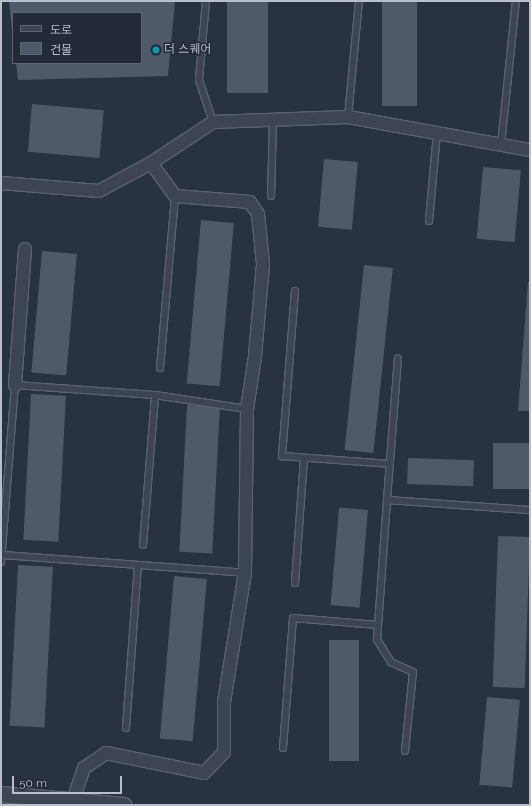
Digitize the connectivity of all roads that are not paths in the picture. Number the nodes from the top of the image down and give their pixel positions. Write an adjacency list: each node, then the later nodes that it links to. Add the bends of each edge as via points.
1 (206, 1): 6 (lane, via 199,80)
2 (359, 1): 4 (lane)
3 (516, 1): 8 (lane)
4 (348, 117): 5 (street); 7 (street)
5 (273, 120): 6 (street); 13 (lane)
6 (213, 122): 10 (street)
7 (437, 133): 8 (street); 14 (lane)
8 (501, 145): 9 (street)
9 (530, 150)
10 (151, 163): 11 (street, via 99,190); 12 (street)
11 (1, 183)
12 (175, 196): 18 (lane); 21 (street, via 250,202 258,214 263,264 255,356)
13 (271, 196)
14 (429, 221)
15 (25, 249): 19 (street)
16 (295, 291): 22 (lane, via 282,456)
17 (398, 358): 23 (lane)
18 (160, 368)
19 (15, 385): 20 (lane); 27 (lane)
20 (155, 395): 21 (lane); 26 (lane)
21 (247, 409): 30 (street)
22 (304, 458): 23 (lane); 31 (lane)
23 (390, 464): 24 (lane)
24 (387, 500): 25 (lane); 32 (lane)
25 (530, 510)
26 (143, 545)
27 (2, 555): 28 (lane); 29 (lane)
28 (1, 562)
29 (138, 565): 30 (lane); 33 (lane)
30 (245, 573): 37 (street, via 224,702 224,752 204,773 106,753 84,768)
31 (295, 583)
32 (378, 624): 34 (lane, via 293,618); 35 (lane, via 377,640 391,662 413,672)
33 (126, 728)
34 (283, 748)
35 (405, 751)
36 (1, 794): 37 (street)
37 (74, 800): 38 (street)
38 (124, 805)

